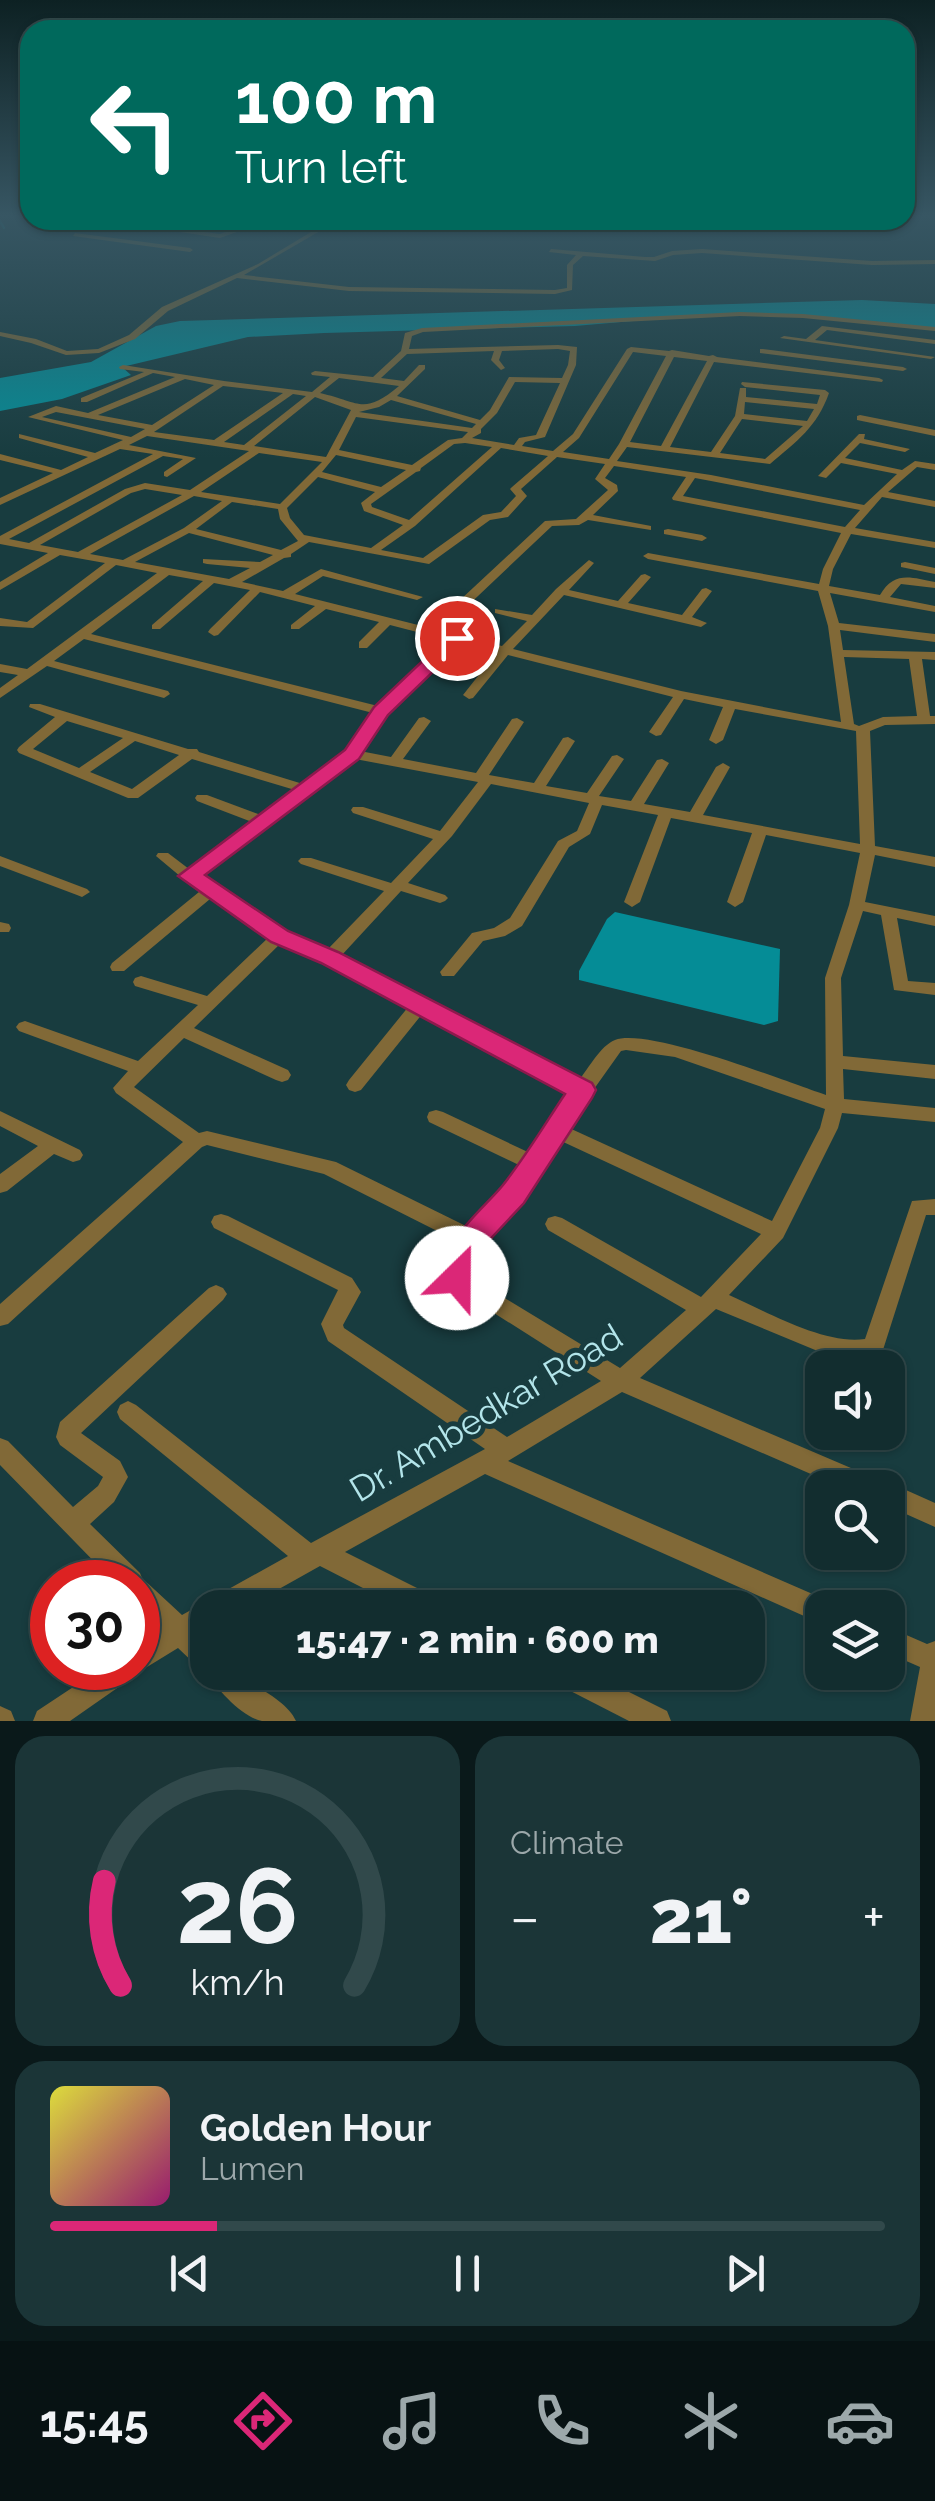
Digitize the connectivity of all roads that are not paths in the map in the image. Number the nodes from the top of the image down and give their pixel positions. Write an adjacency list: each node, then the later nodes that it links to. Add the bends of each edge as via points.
1 (189, 297): 4 (street, via 99,351 66,354)
2 (935, 329): 13 (street, via 711,315 417,331 408,335)
3 (854, 332): 5 (street); 7 (street, via 824,328); 9 (street)
4 (0, 334)
5 (880, 335): 8 (street); 11 (street)
6 (784, 338): 7 (street)
7 (808, 341): 9 (street)
8 (935, 342)
9 (842, 346): 11 (street)
10 (499, 349): 13 (street); 22 (street, via 494,360); 31 (street, via 572,348)
11 (870, 350): 16 (street); 18 (street)
12 (763, 351): 18 (street)
13 (405, 352): 29 (street)
14 (672, 352): 15 (street); 54 (street); 65 (street, via 626,351 576,436)
15 (713, 357): 17 (street); 57 (street)
16 (931, 357)
17 (752, 363): 27 (street); 34 (street)
18 (862, 364): 23 (street); 27 (street)
19 (123, 367): 21 (street)
20 (422, 367): 33 (street)
21 (158, 368): 26 (street); 39 (street)
22 (501, 368)
23 (902, 369)
24 (315, 374): 25 (street)
25 (338, 375): 28 (street); 36 (street)
26 (185, 376): 32 (street); 43 (street)
27 (853, 376): 30 (street)
28 (362, 378): 29 (street); 40 (street)
29 (376, 380): 33 (street)
30 (879, 380)
31 (565, 381): 47 (street, via 512,379); 59 (street, via 540,438 522,440)
32 (221, 384): 35 (street); 48 (street)
33 (407, 384): 37 (street)
34 (745, 384): 38 (street); 41 (street, via 825,392)
35 (289, 393): 36 (street); 53 (street)
36 (312, 397): 40 (street); 58 (street)
37 (389, 397): 42 (street); 47 (street)
38 (742, 399): 41 (street); 44 (street)
39 (84, 400)
40 (336, 402): 42 (street)
41 (820, 406): 46 (street)
42 (356, 412): 47 (street); 64 (street)
43 (90, 415): 48 (street); 51 (street, via 56,409 32,417)
44 (739, 416): 46 (street); 62 (street)
45 (860, 418): 49 (street)
46 (810, 424): 62 (street, via 767,462)
47 (480, 427): 52 (street)
48 (149, 430): 51 (street); 53 (street)
49 (935, 432)
50 (22, 436): 66 (street)
51 (133, 440): 55 (street)
52 (464, 440): 56 (street); 70 (street, via 451,442)
53 (216, 443): 58 (street)
54 (624, 444): 57 (street); 68 (street)
55 (122, 446): 61 (street); 66 (street)
56 (498, 446): 59 (street); 86 (street)
57 (665, 448): 62 (street)
58 (251, 449): 64 (street); 79 (street)
59 (515, 449): 65 (street)
60 (904, 449): 67 (street, via 859,438)
61 (162, 453): 73 (street, via 191,458); 92 (street)
62 (714, 455)
63 (0, 456): 71 (street)
64 (332, 456): 70 (street); 74 (street)
65 (556, 456): 68 (street); 96 (street, via 515,488 523,495 504,515 487,517 426,562)
66 (98, 457): 71 (street)
67 (838, 460): 72 (street); 76 (street)
68 (611, 463): 75 (street); 85 (street, via 600,481 613,491)
69 (935, 466): 72 (street, via 915,464)
70 (417, 469): 77 (street)
71 (62, 473): 81 (street)
72 (904, 473): 78 (street)
73 (167, 474)
74 (318, 474): 77 (street); 83 (street)
75 (692, 474): 84 (street); 89 (street, via 674,496)
76 (824, 476)
77 (384, 491): 86 (street, via 366,503 368,509)
78 (880, 494): 82 (street); 84 (street)
79 (189, 496): 80 (street); 94 (street, via 139,487); 97 (street)
80 (228, 500): 83 (street); 88 (street)
81 (0, 502)
82 (935, 504)
83 (282, 507): 91 (street)
84 (864, 508): 89 (street)
85 (586, 516): 87 (street); 133 (street, via 573,524 548,523)
86 (411, 524): 96 (street)
87 (647, 528)
88 (188, 530): 98 (street); 101 (street)
89 (848, 530): 93 (street); 114 (street)
90 (668, 532): 102 (street, via 698,537)
91 (304, 538): 96 (street); 98 (street)
92 (1, 542): 94 (street)
93 (935, 545)
94 (31, 546): 95 (street)
95 (59, 551): 97 (street); 112 (street)
96 (372, 552)
97 (81, 555): 101 (street)
98 (287, 555): 104 (street)
99 (648, 556): 102 (street)
100 (208, 560): 104 (street)
101 (120, 562): 106 (street); 127 (street, via 30,626)
102 (676, 562): 114 (street)
103 (589, 564): 115 (street)
104 (264, 566): 110 (street)
105 (905, 566): 107 (street)
106 (167, 571): 109 (street); 134 (street)
107 (935, 572)
108 (645, 577): 121 (street)
109 (211, 580): 110 (street); 130 (street)
110 (231, 584): 113 (street)
111 (935, 585): 119 (street, via 896,581)
112 (0, 587)
113 (258, 588): 117 (street); 132 (street)
114 (823, 590): 119 (street); 129 (street, Dr. Ambedkar Road)
115 (560, 591): 121 (street); 124 (street)
116 (706, 591): 125 (street)
117 (285, 596): 118 (street, via 320,572); 120 (street)
118 (418, 597)
119 (883, 600): 122 (street)
120 (323, 605): 126 (street); 131 (street)
121 (620, 605): 125 (street)
122 (935, 610)
123 (499, 611): 124 (street)
124 (534, 619): 138 (street)
125 (685, 620): 128 (street)
126 (387, 621): 133 (street); 137 (street)
127 (0, 622)
128 (701, 623)
129 (834, 626): 136 (street); 139 (street, Dr. Ambedkar Road)
130 (156, 627)
131 (295, 627)
132 (214, 632)
133 (432, 633): 135 (street)
134 (82, 635): 142 (street); 151 (street)
135 (457, 638): 138 (street); 151 (street)
136 (935, 638)
137 (362, 645)
138 (505, 650): 147 (street); 148 (street)
139 (839, 653): 140 (street); 156 (street, Dr. Ambedkar Road)
140 (914, 656): 141 (street); 154 (street)
141 (935, 656)
142 (46, 662): 144 (street); 146 (street)
143 (0, 668): 144 (street)
144 (30, 673): 145 (street)
145 (0, 694)
146 (164, 694)
147 (470, 695)
148 (681, 695): 149 (street); 157 (street)
149 (730, 706): 156 (street); 159 (street)
150 (35, 707): 152 (street)
151 (381, 711): 162 (street)
152 (65, 716): 158 (street); 167 (street, via 24,750)
153 (424, 721): 164 (street)
154 (929, 721): 156 (street)
155 (517, 722): 168 (street)
156 (855, 728): 180 (street, Dr. Ambedkar Road)
157 (656, 732)
158 (134, 736): 161 (street); 167 (street)
159 (716, 740)
160 (568, 741): 170 (street)
161 (192, 752): 167 (street, via 133,795); 169 (street)
162 (352, 754): 164 (street); 169 (street)
163 (617, 759): 172 (street)
164 (394, 762): 168 (street)
165 (662, 763): 173 (street)
166 (723, 767): 176 (street)
167 (80, 773)
168 (483, 779): 170 (street); 179 (street)
169 (306, 789): 177 (street)
170 (537, 789): 172 (street)
171 (202, 798): 177 (street)
172 (594, 799): 173 (street); 198 (street, via 583,834 564,844 516,922 478,937)
173 (635, 807): 175 (street)
174 (358, 810): 179 (street)
175 (666, 813): 176 (street); 190 (street)
176 (694, 818): 178 (street)
177 (265, 822): 185 (street)
178 (760, 831): 180 (street); 191 (street)
179 (443, 837): 186 (street)
180 (868, 851): 184 (street); 192 (street, Dr. Ambedkar Road)
181 (163, 856): 185 (street)
182 (0, 861): 187 (street)
183 (306, 861): 186 (street)
184 (935, 862)
185 (190, 876): 188 (street)
186 (396, 887): 189 (street); 196 (street)
187 (82, 892)
188 (209, 892): 195 (street); 197 (street)
189 (440, 898)
190 (632, 902)
191 (734, 902)
192 (857, 905): 193 (street); 205 (street, Dr. Ambedkar Road, via 833,978)
193 (888, 912): 194 (street); 200 (street, via 900,986)
194 (935, 921)
195 (280, 936): 196 (street); 201 (street)
196 (330, 958): 202 (street)
197 (118, 967)
198 (448, 972)
199 (141, 982): 201 (street)
200 (935, 989)
201 (212, 1003): 204 (street)
202 (419, 1006): 209 (street); 210 (street)
203 (25, 1027): 206 (street)
204 (184, 1030): 206 (street); 208 (street)
205 (835, 1062): 207 (street); 211 (street, Dr. Ambedkar Road)
206 (143, 1070): 216 (street, via 122,1088)
207 (935, 1072)
208 (282, 1074)
209 (354, 1085)
210 (582, 1090): 211 (street, via 625,1043 676,1051); 215 (street)
211 (836, 1105): 212 (street); 224 (street, Dr. Ambedkar Road)
212 (935, 1115)
213 (436, 1117): 219 (street)
214 (0, 1118): 217 (street)
215 (556, 1130): 219 (street); 224 (street)
216 (196, 1141): 225 (street, via 214,1139 329,1167); 228 (street)
217 (52, 1145): 218 (street); 220 (street)
218 (72, 1155)
219 (533, 1163): 225 (street)
220 (0, 1186)
221 (935, 1207): 227 (street, via 919,1206 874,1346 866,1352)
222 (221, 1222): 232 (street, via 346,1284 350,1292 332,1324 336,1334)
223 (556, 1224): 227 (street)
224 (776, 1232): 227 (street, Dr. Ambedkar Road)
225 (471, 1238): 229 (street, via 457,1278)
226 (216, 1294): 237 (street, via 68,1430 68,1437 116,1477)
227 (708, 1304): 229 (street, Dr. Ambedkar Road)
228 (0, 1317)
229 (621, 1381): 232 (street, Dr. Ambedkar Road); 234 (street)
230 (128, 1412): 238 (street)
231 (0, 1449): 237 (street)
232 (506, 1450): 233 (street, Dr. Ambedkar Road)
233 (483, 1462): 238 (street, Dr. Ambedkar Road); 242 (street)
234 (830, 1470)
235 (905, 1501): 236 (street)
236 (935, 1514)
237 (72, 1523): 239 (street)
238 (315, 1555): 240 (street, Dr. Ambedkar Road); 241 (street)
239 (109, 1560)
240 (252, 1590)
241 (391, 1590)
242 (805, 1604)
243 (160, 1612): 245 (street)
244 (190, 1624): 245 (street)
245 (178, 1630): 246 (street); 247 (street)
246 (190, 1642)
247 (160, 1643)
248 (905, 1646): 249 (street)
249 (934, 1657): 256 (street)
250 (92, 1690): 253 (street)
251 (238, 1690): 254 (street)
252 (596, 1690): 255 (street)
253 (47, 1721)
254 (282, 1721)
255 (657, 1721)
256 (924, 1721)

